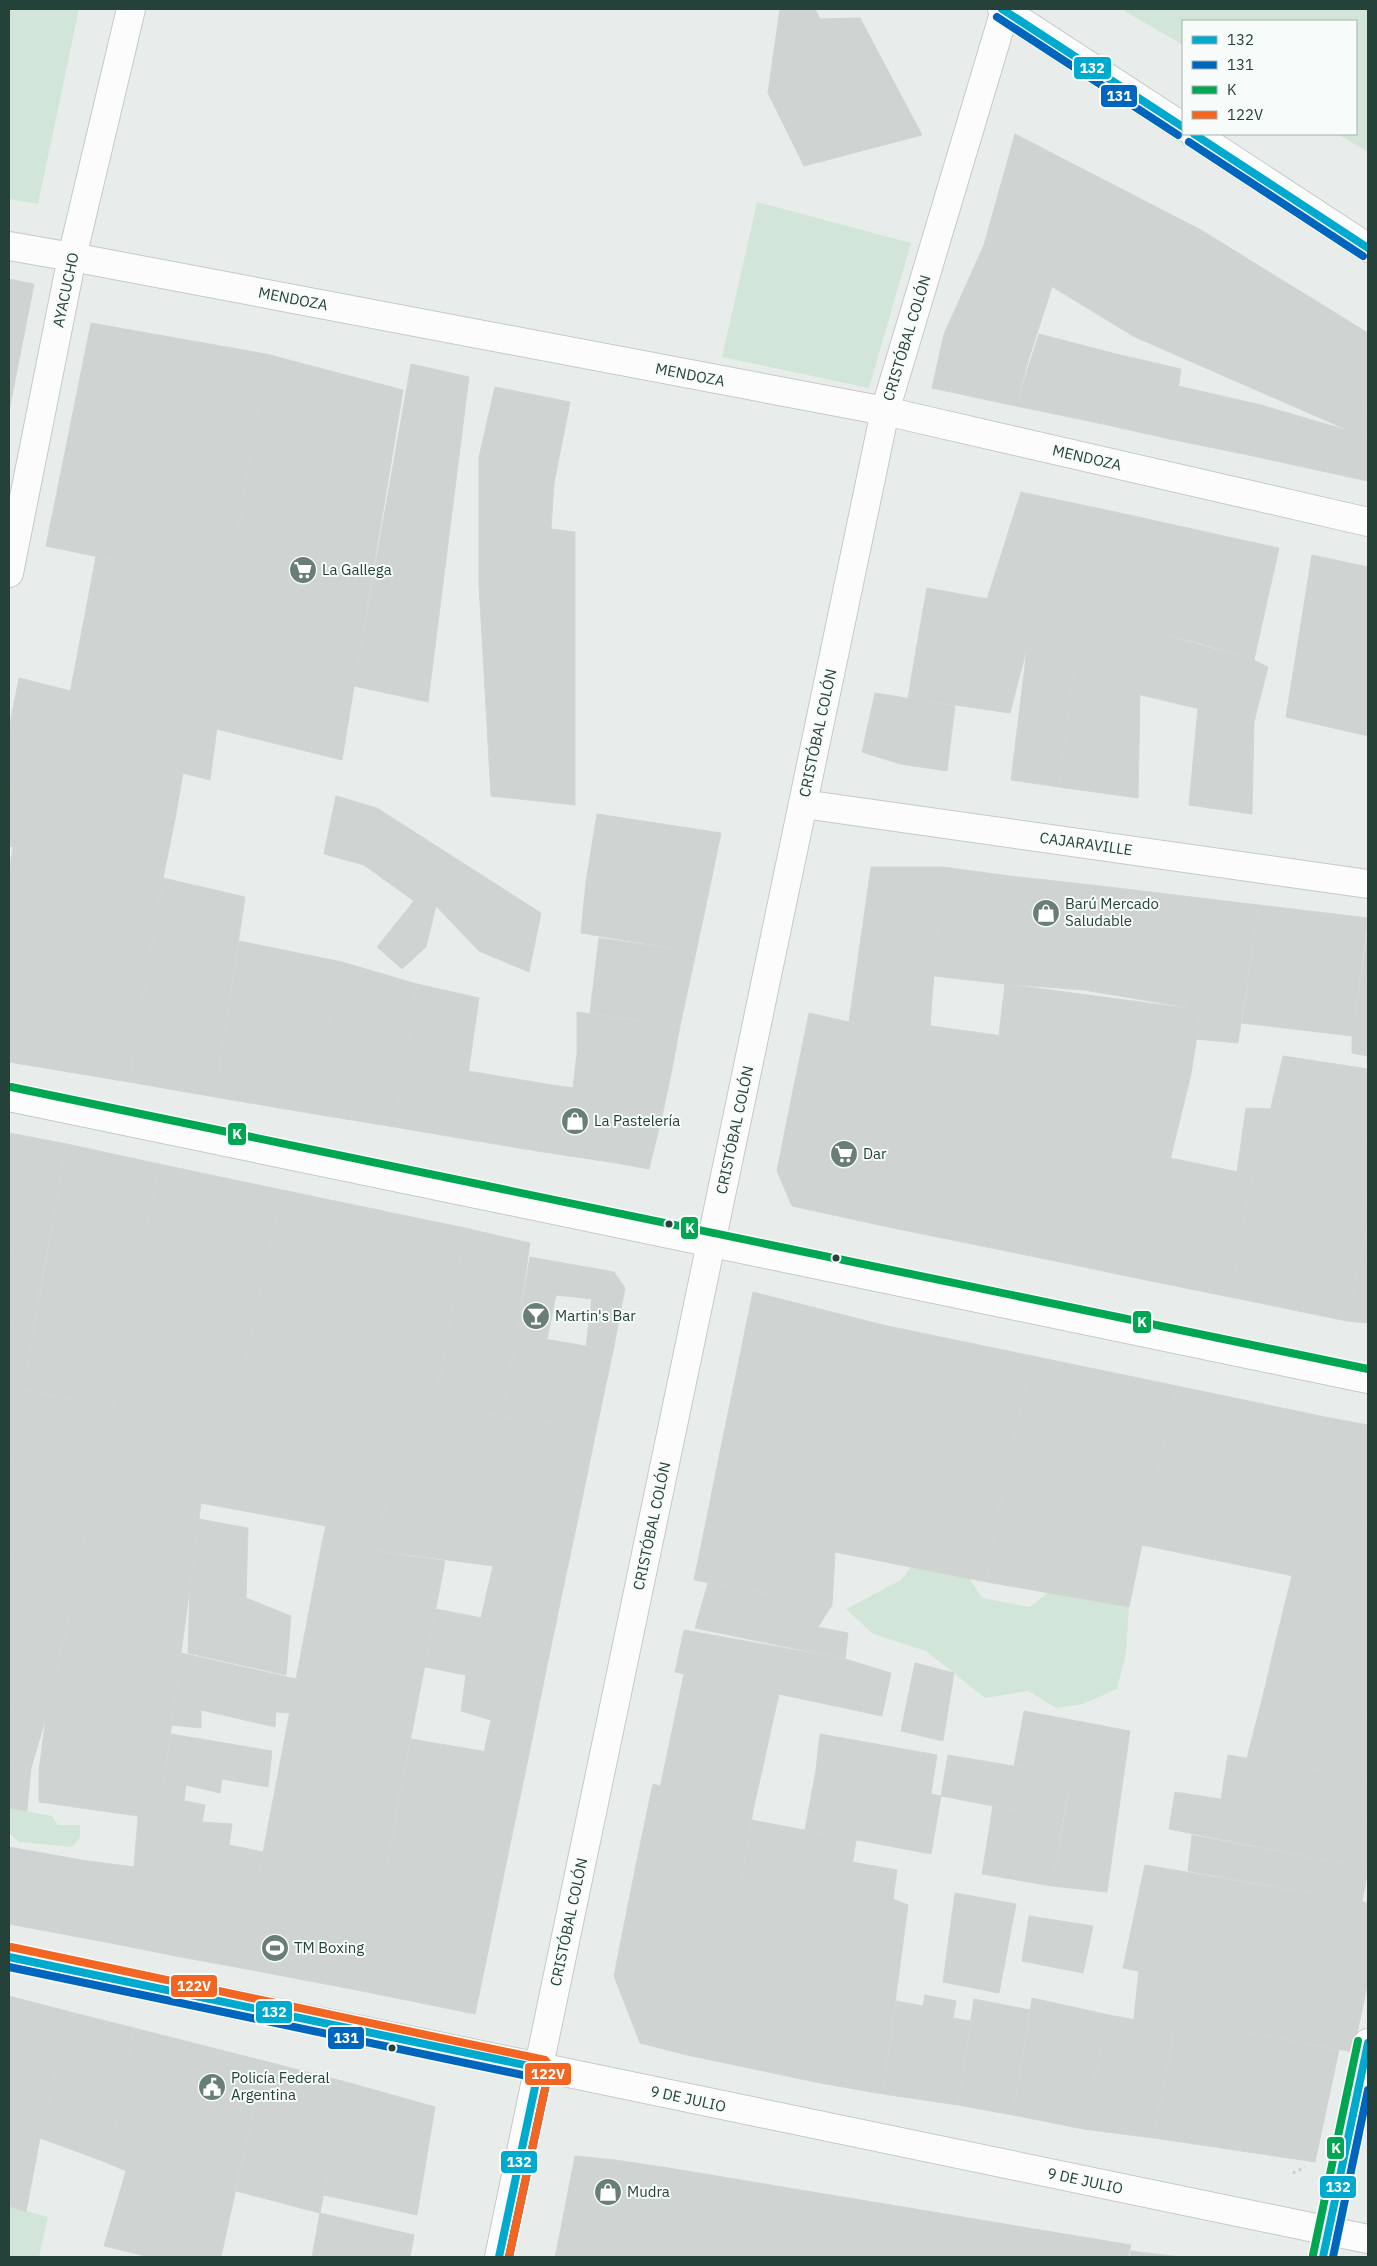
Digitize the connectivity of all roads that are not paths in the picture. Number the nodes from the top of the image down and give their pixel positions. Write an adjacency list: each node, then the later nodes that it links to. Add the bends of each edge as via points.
1 (131, 9): 7 (street, AYACUCHO)
2 (1003, 10): 3 (street); 8 (street, CRISTÓBAL COLÓN)
3 (1182, 126)
4 (1196, 135): 6 (street)
5 (9, 246): 7 (street, MENDOZA)
6 (1368, 248)
7 (72, 257): 8 (street, MENDOZA); 10 (street, AYACUCHO)
8 (885, 411): 9 (street, MENDOZA); 11 (street, CRISTÓBAL COLÓN)
9 (1368, 522)
10 (9, 573)
11 (803, 804): 12 (street, CAJARAVILLE); 14 (street, CRISTÓBAL COLÓN)
12 (1368, 884)
13 (9, 1097): 14 (street)
14 (712, 1243): 15 (street); 18 (street, CRISTÓBAL COLÓN)
15 (1368, 1379)
16 (9, 1957): 18 (street, 9 DE JULIO)
17 (1368, 2043): 20 (street)
18 (539, 2068): 20 (street, 9 DE JULIO); 21 (street, CRISTÓBAL COLÓN)
19 (1368, 2239): 20 (street, 9 DE JULIO)
20 (1326, 2245)
21 (499, 2257)

